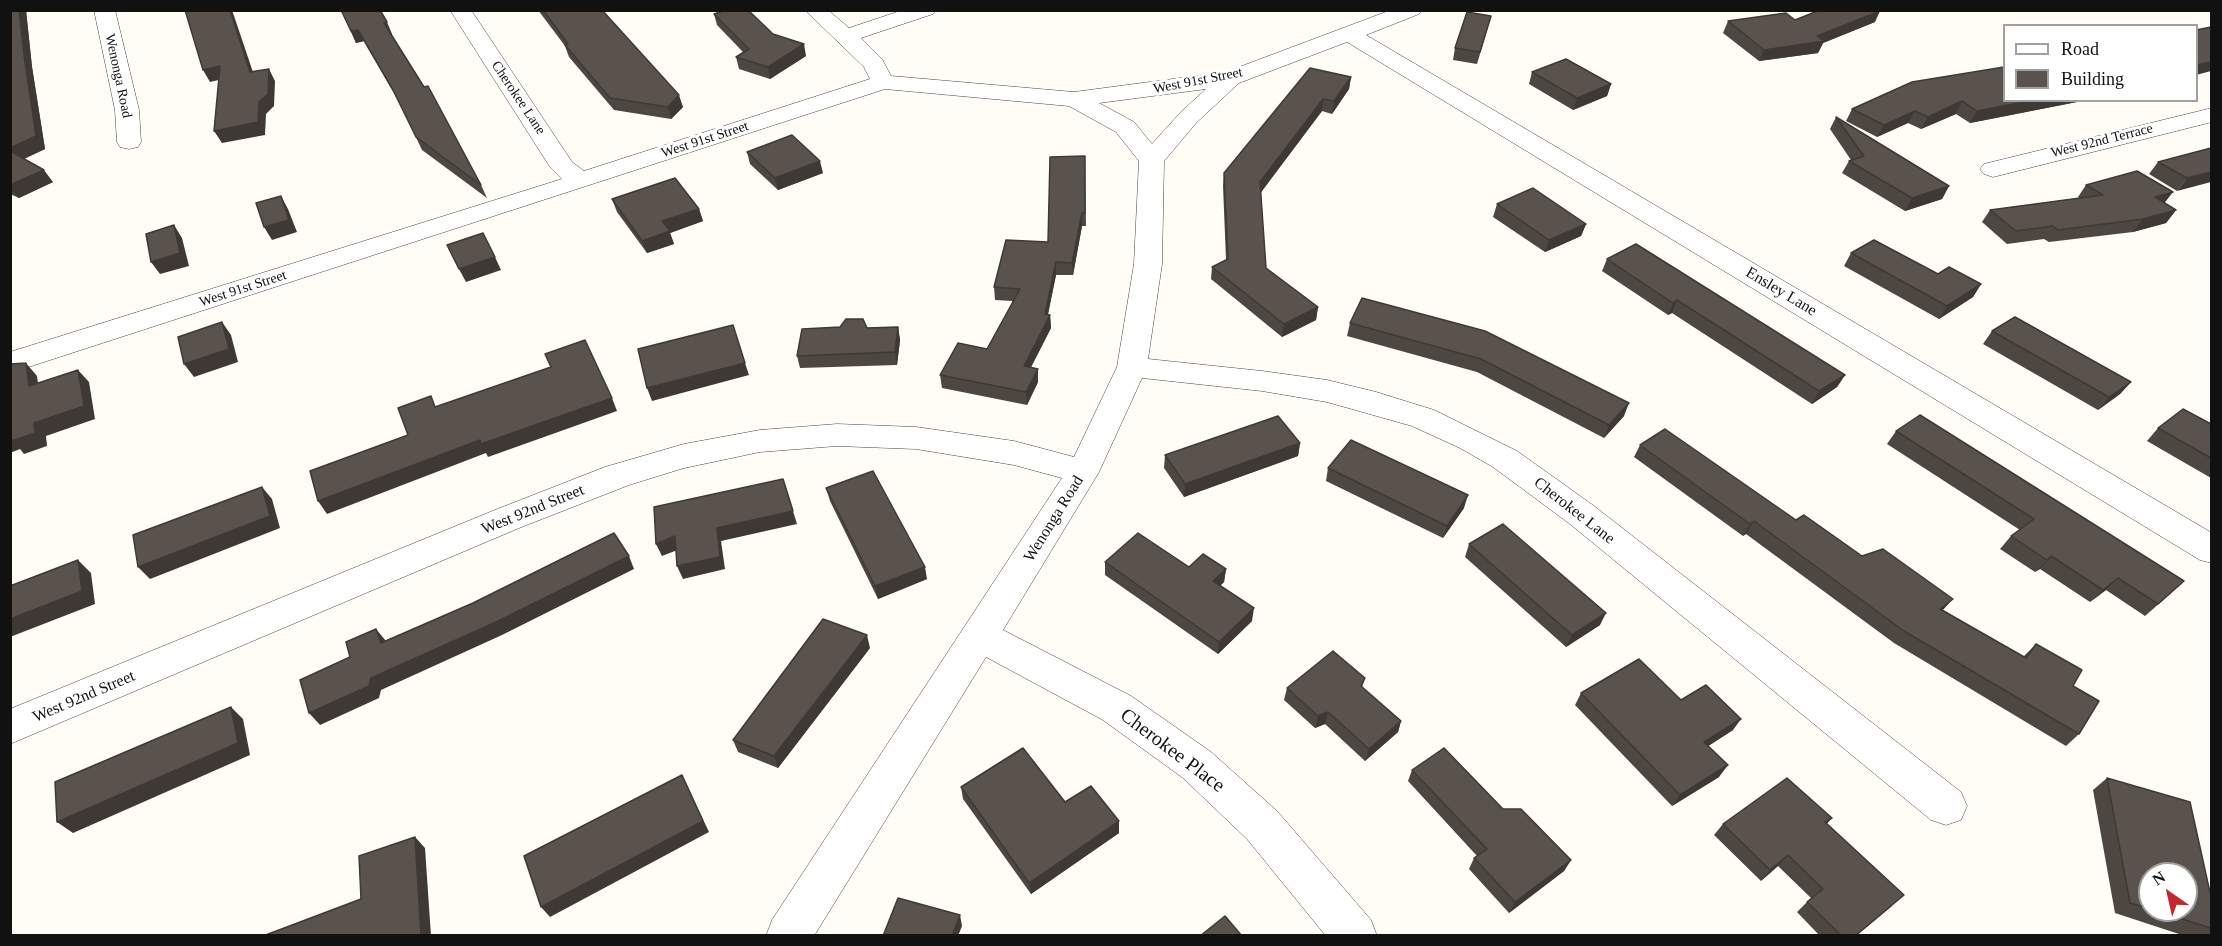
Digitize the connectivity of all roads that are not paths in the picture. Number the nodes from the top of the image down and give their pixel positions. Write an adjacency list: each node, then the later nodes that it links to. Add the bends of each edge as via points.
1 (104, 10): 12 (street, Wenonga Road, via 127,110)
2 (460, 10): 15 (street, Cherokee Lane, via 564,167)
3 (815, 10): 7 (street)
4 (926, 10): 7 (street)
5 (1412, 10): 6 (street, West 91st Street)
6 (1350, 34): 8 (street, West 91st Street); 19 (street, Ensley Lane)
7 (846, 36): 9 (street, via 874,64)
8 (1232, 78): 10 (street, West 91st Street); 13 (street, via 1189,117)
9 (883, 82): 10 (street, West 91st Street); 15 (street, West 91st Street)
10 (1074, 99): 13 (street, via 1125,127)
11 (2211, 115): 14 (street, West 92nd Terrace)
12 (129, 142)
13 (1152, 160): 17 (street, Wenonga Road, via 1148,264)
14 (1993, 169)
15 (580, 182): 16 (street, West 91st Street)
16 (10, 363)
17 (1132, 367): 18 (street, Wenonga Road); 22 (street, Cherokee Lane, via 1327,391 1423,418 1471,440 1505,459 1582,515)
18 (1083, 472): 20 (street, Wenonga Road); 21 (street, West 92nd Street, via 1014,453 916,438 837,435 760,441 684,456 617,476 507,519)
19 (2211, 550)
20 (981, 636): 23 (street, Wenonga Road); 24 (street, Cherokee Place, via 1117,708 1197,765 1262,825)
21 (10, 728)
22 (1946, 806)
23 (788, 936)
24 (1355, 936)

